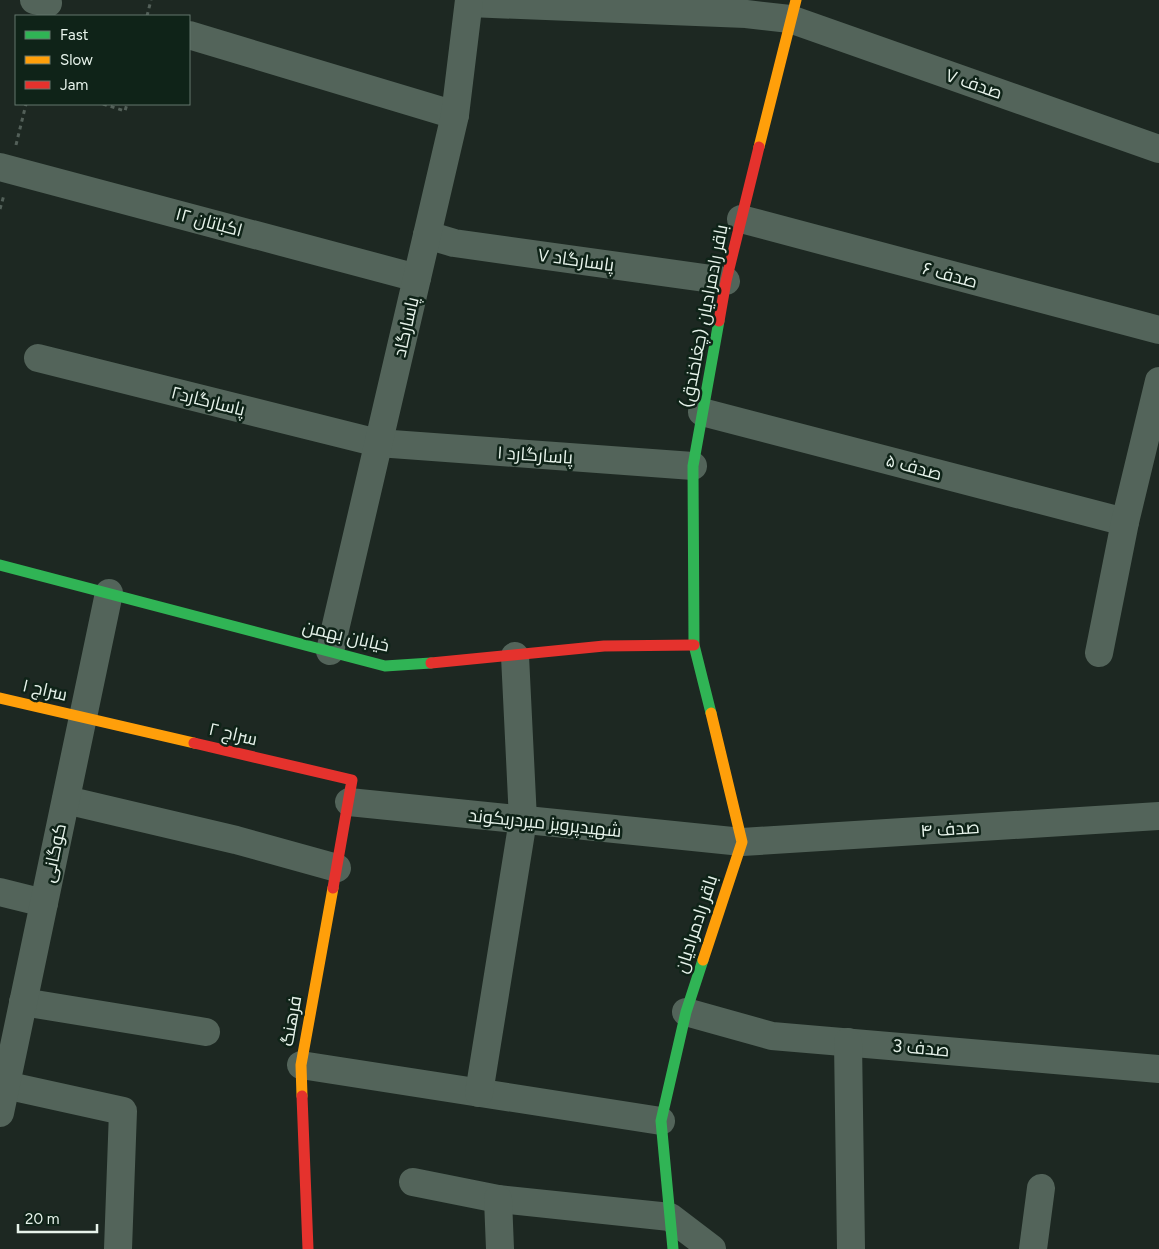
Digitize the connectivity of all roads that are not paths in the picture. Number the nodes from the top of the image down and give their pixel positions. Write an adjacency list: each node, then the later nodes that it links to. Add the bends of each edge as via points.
1 (469, 1): 2 (street, صدف ۷, via 746,14); 4 (street, پاسارگاد)
2 (793, 9): 5 (street, صدف ۷); 7 (street, باقر رادمرادیان (چغاخندق))
3 (190, 35): 4 (street)
4 (454, 116): 8 (street, پاسارگاد)
5 (1159, 149)
6 (0, 167): 9 (street, اکباتان ۱۲)
7 (740, 219): 10 (street, باقر رادمرادیان (چغاخندق)); 11 (street, صدف ۶)
8 (427, 235): 9 (street, پاسارگاد); 10 (street, پاسارگاد ۷, via 454,243)
9 (417, 278): 15 (street, پاسارگاد)
10 (726, 280): 14 (street, باقر رادمرادیان (چغاخندق))
11 (1159, 330)
12 (38, 358): 15 (street, پاسارگارد۲)
13 (1159, 381): 17 (street)
14 (702, 412): 16 (street, باقر رادمرادیان (چغاخندق)); 17 (street, صدف ۵)
15 (378, 443): 16 (street, پاسارگارد ۱); 21 (street, پاسارگاد)
16 (693, 466): 20 (street, باقر رادمرادیان (چغاخندق))
17 (1125, 522): 22 (street)
18 (0, 565): 19 (street, خیابان بهمن)
19 (109, 593): 21 (street, خیابان بهمن); 25 (street, کوگانی)
20 (694, 645): 23 (street, خیابان بهمن, via 604,646); 30 (street)
21 (330, 652): 23 (street, خیابان بهمن, via 385,666)
22 (1099, 653)
23 (515, 656): 29 (street)
24 (0, 698): 25 (street, سراج ۱)
25 (83, 716): 26 (street, کوگانی); 27 (street, سراج ۲, via 352,780)
26 (66, 800): 31 (street, via 236,840); 33 (street, کوگانی)
27 (349, 802): 29 (street, شهیدپرویز میردریکوند); 31 (street, فرهنگ)
28 (1159, 816): 30 (street, صدف ۴)
29 (523, 820): 30 (street, شهیدپرویز میردریکوند); 41 (street)
30 (742, 842): 35 (street, باقر رادمرادیان)
31 (337, 868): 38 (street, فرهنگ)
32 (0, 892): 33 (street)
33 (44, 903): 34 (street, کوگانی)
34 (23, 1002): 36 (street); 40 (street, کوگانی)
35 (686, 1012): 37 (street, صدف 3, via 772,1036); 43 (street, باقر رادمرادیان)
36 (206, 1032)
37 (848, 1042): 39 (street, صدف 3); 53 (street)
38 (301, 1065): 41 (street); 49 (street, فرهنگ)
39 (1159, 1069)
40 (3, 1085): 42 (street, کوگانی); 48 (street, via 123,1110)
41 (479, 1093): 43 (street)
42 (0, 1113)
43 (661, 1121): 47 (street, باقر رادمرادیان)
44 (414, 1182): 46 (street)
45 (1041, 1188): 54 (street)
46 (498, 1199): 47 (street); 50 (street)
47 (670, 1217): 51 (street, باقر رادمرادیان); 52 (street)
48 (118, 1249)
49 (308, 1249)
50 (500, 1249)
51 (673, 1249)
52 (712, 1249)
53 (851, 1249)
54 (1033, 1249)

